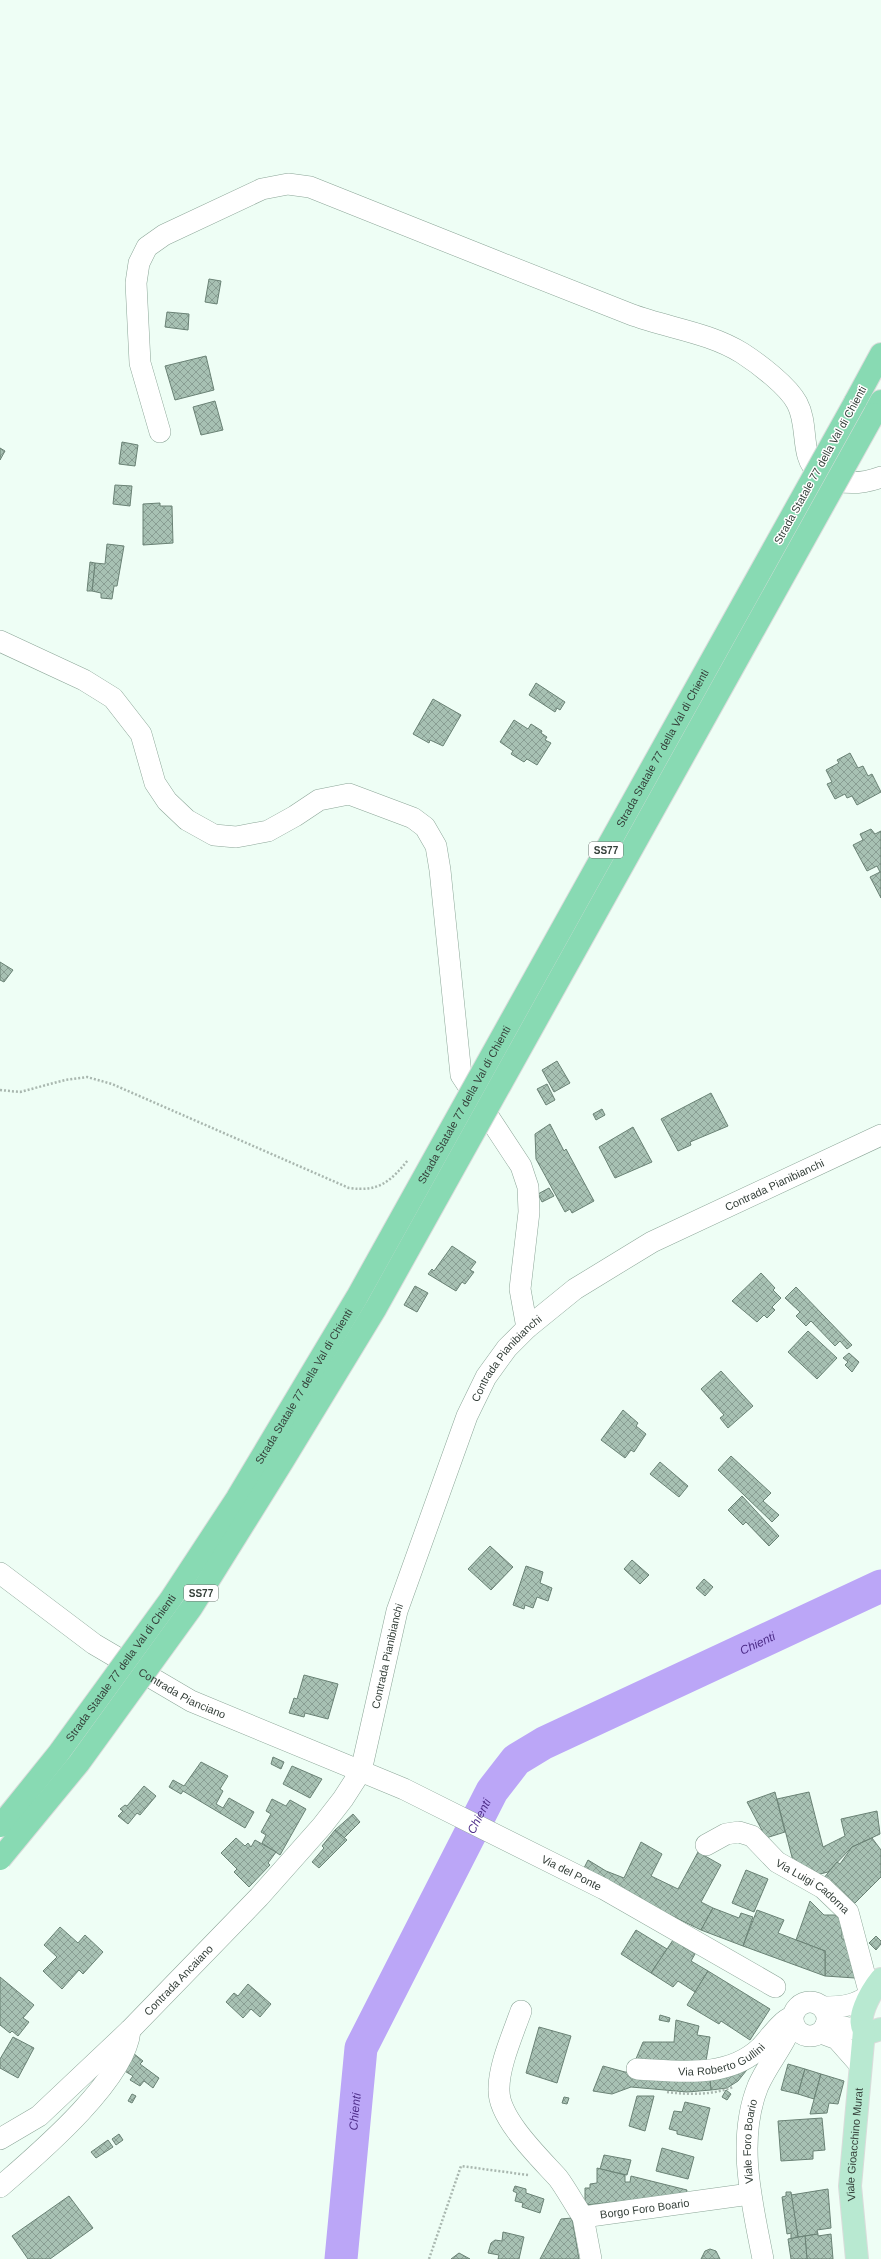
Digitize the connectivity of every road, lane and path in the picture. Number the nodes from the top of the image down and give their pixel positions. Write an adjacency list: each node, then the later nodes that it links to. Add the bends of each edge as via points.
1 (881, 354): 12 (highway, Strada Statale 77 della Val di Chienti / SS77, bridge, via 357,1298 237,1498 170,1600 58,1754)
2 (878, 407): 14 (highway, Strada Statale 77 della Val di Chienti / SS77, bridge, via 376,1308 284,1462 192,1607 79,1763)
3 (160, 432): 4 (street, via 140,363 136,283 139,263 148,247 164,235 262,189 288,184 310,187 647,320 720,342 742,354 789,391 802,418 808,456 814,468 829,478 849,484)
4 (881, 477)
5 (0, 641): 9 (street, via 84,680 113,698 141,734 154,783 167,801 187,820 214,835 236,837 268,831 319,800 349,794 413,818 425,827 436,846 440,870 461,1075 521,1166 528,1187 530,1212 520,1289)
6 (0, 1090): 8 (path, via 20,1092 87,1077 112,1084 349,1188 374,1189 387,1182)
7 (881, 1135): 9 (street, Contrada Pianibianchi, via 652,1242 575,1289)
8 (413, 1155)
9 (527, 1328): 11 (street, Contrada Pianibianchi, via 507,1348 486,1377 467,1416 441,1484 397,1611)
10 (0, 1573): 11 (street, Contrada Pianciano, via 94,1644 163,1686 191,1701)
11 (361, 1771): 17 (street, Via del Ponte, via 404,1789 604,1889 775,1987); 18 (street, Contrada Ancaiano, via 344,1799 264,1891)
12 (0, 1826)
13 (706, 1845): 15 (street, Via Luigi Cadorna, via 726,1834 739,1832 752,1836 777,1862 823,1888 848,1912)
14 (0, 1859)
15 (877, 1985): 17 (street, Via del Ponte, via 858,2003); 19 (main road, Viale Gioacchino Murat, via 861,2019)
16 (520, 2011): 26 (street, via 498,2092 526,2145 559,2180)
17 (807, 2020): 19 (street, Via del Ponte); 20 (street, Via del Ponte, via 837,2039); 21 (street, Via Roberto Gullini, via 788,2018 749,2057 736,2065 706,2071); 25 (street, Viale Foro Boario, via 788,2037 764,2072 758,2087 750,2117)
18 (130, 2030): 22 (street, Contrada Ancaiano, via 39,2116); 24 (street, via 130,2042 124,2055 88,2103 35,2157)
19 (873, 2030): 20 (main road, Viale Gioacchino Murat)
20 (860, 2065): 30 (main road, Viale Gioacchino Murat, via 850,2186)
21 (637, 2069)
22 (0, 2139)
23 (529, 2176): 27 (path, via 461,2166)
24 (0, 2187)
25 (750, 2194): 26 (street, Borgo Foro Boario); 29 (street, Viale Foro Boario)
26 (583, 2217): 28 (street)
27 (429, 2259)
28 (591, 2259)
29 (763, 2259)
30 (857, 2259)

